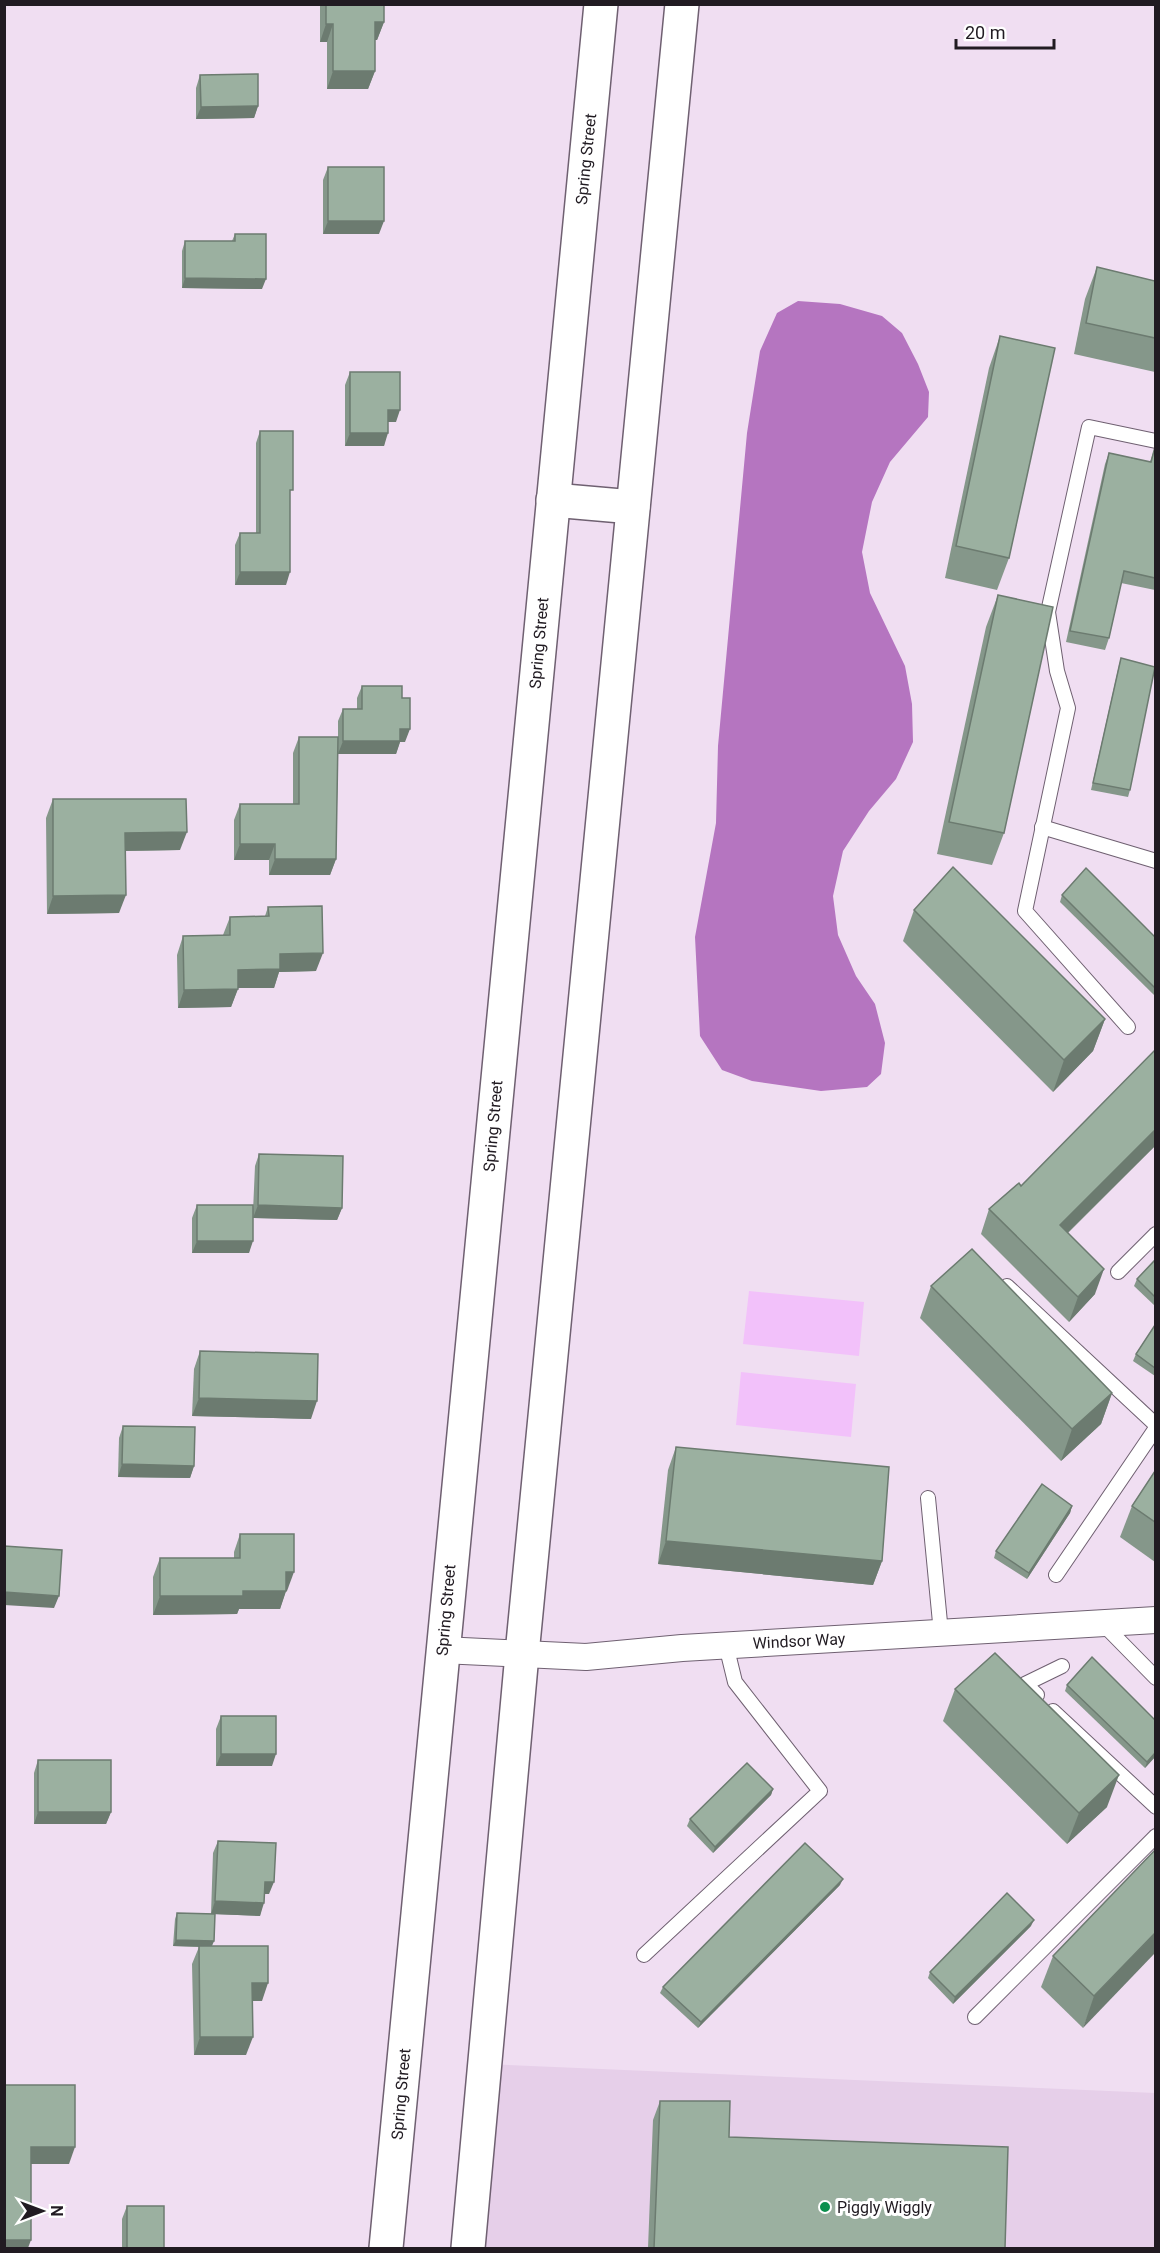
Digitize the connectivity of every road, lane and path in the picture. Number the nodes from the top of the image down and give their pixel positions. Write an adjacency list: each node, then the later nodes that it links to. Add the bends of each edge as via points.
1 (601, 4): 4 (main road, Spring Street)
2 (682, 4): 5 (main road)
3 (1155, 441): 6 (lane, via 1089,427 1048,612 1057,671 1068,708)
4 (553, 500): 5 (main road); 19 (main road, Spring Street)
5 (633, 507): 20 (main road)
6 (1042, 827): 7 (lane); 8 (lane, via 1025,911)
7 (1155, 861)
8 (1128, 1027)
9 (1155, 1234): 10 (lane)
10 (1118, 1272)
11 (996, 1275): 12 (lane)
12 (1155, 1426): 14 (lane)
13 (928, 1498): 17 (lane)
14 (1056, 1575)
15 (1155, 1620): 16 (street, Windsor Way)
16 (1102, 1623): 17 (street, Windsor Way); 22 (lane)
17 (941, 1633): 18 (street, Windsor Way)
18 (726, 1645): 20 (street, Windsor Way, via 586,1657); 25 (lane, via 735,1682 820,1791)
19 (442, 1650): 20 (street, Windsor Way); 27 (main road, Spring Street)
20 (522, 1654): 28 (main road)
21 (1062, 1666): 23 (lane, via 1025,1684)
22 (1155, 1678)
23 (1155, 1807)
24 (1155, 1836): 26 (lane)
25 (644, 1955)
26 (975, 2017)
27 (386, 2248)
28 (468, 2248)

